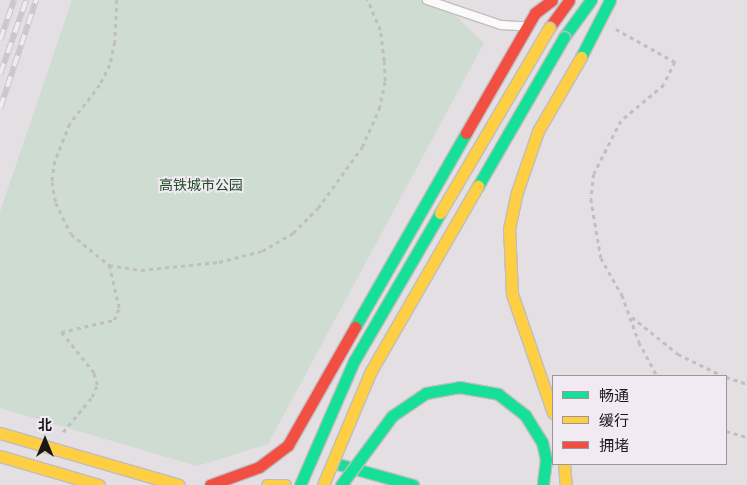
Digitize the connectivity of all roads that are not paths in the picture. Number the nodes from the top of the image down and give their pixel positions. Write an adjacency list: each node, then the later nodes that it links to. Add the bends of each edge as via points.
1 (427, 0): 6 (lane, via 501,25)
2 (552, 0): 6 (main road, via 535,14)
3 (569, 0): 19 (main road, bridge, via 354,361)
4 (591, 0): 20 (main road, bridge, via 564,37 371,371)
5 (610, 0): 7 (main road, via 602,20 538,131 516,195 509,229 512,294)
6 (528, 26): 10 (main road, via 288,445)
7 (552, 410)
8 (0, 433): 12 (main road)
9 (0, 456): 13 (main road)
10 (276, 457): 16 (main road); 22 (main road, via 299,454)
11 (564, 465): 24 (main road)
12 (123, 470): 14 (main road); 15 (main road)
13 (99, 485)
14 (179, 485)
15 (191, 485)
16 (210, 485)
17 (267, 485): 18 (main road)
18 (285, 485)
19 (300, 485)
20 (323, 485)
21 (341, 485): 23 (main road, bridge, via 392,416 426,394 460,387 498,394 525,415 542,442 546,459)
22 (413, 485)
23 (543, 485)
24 (566, 485)

